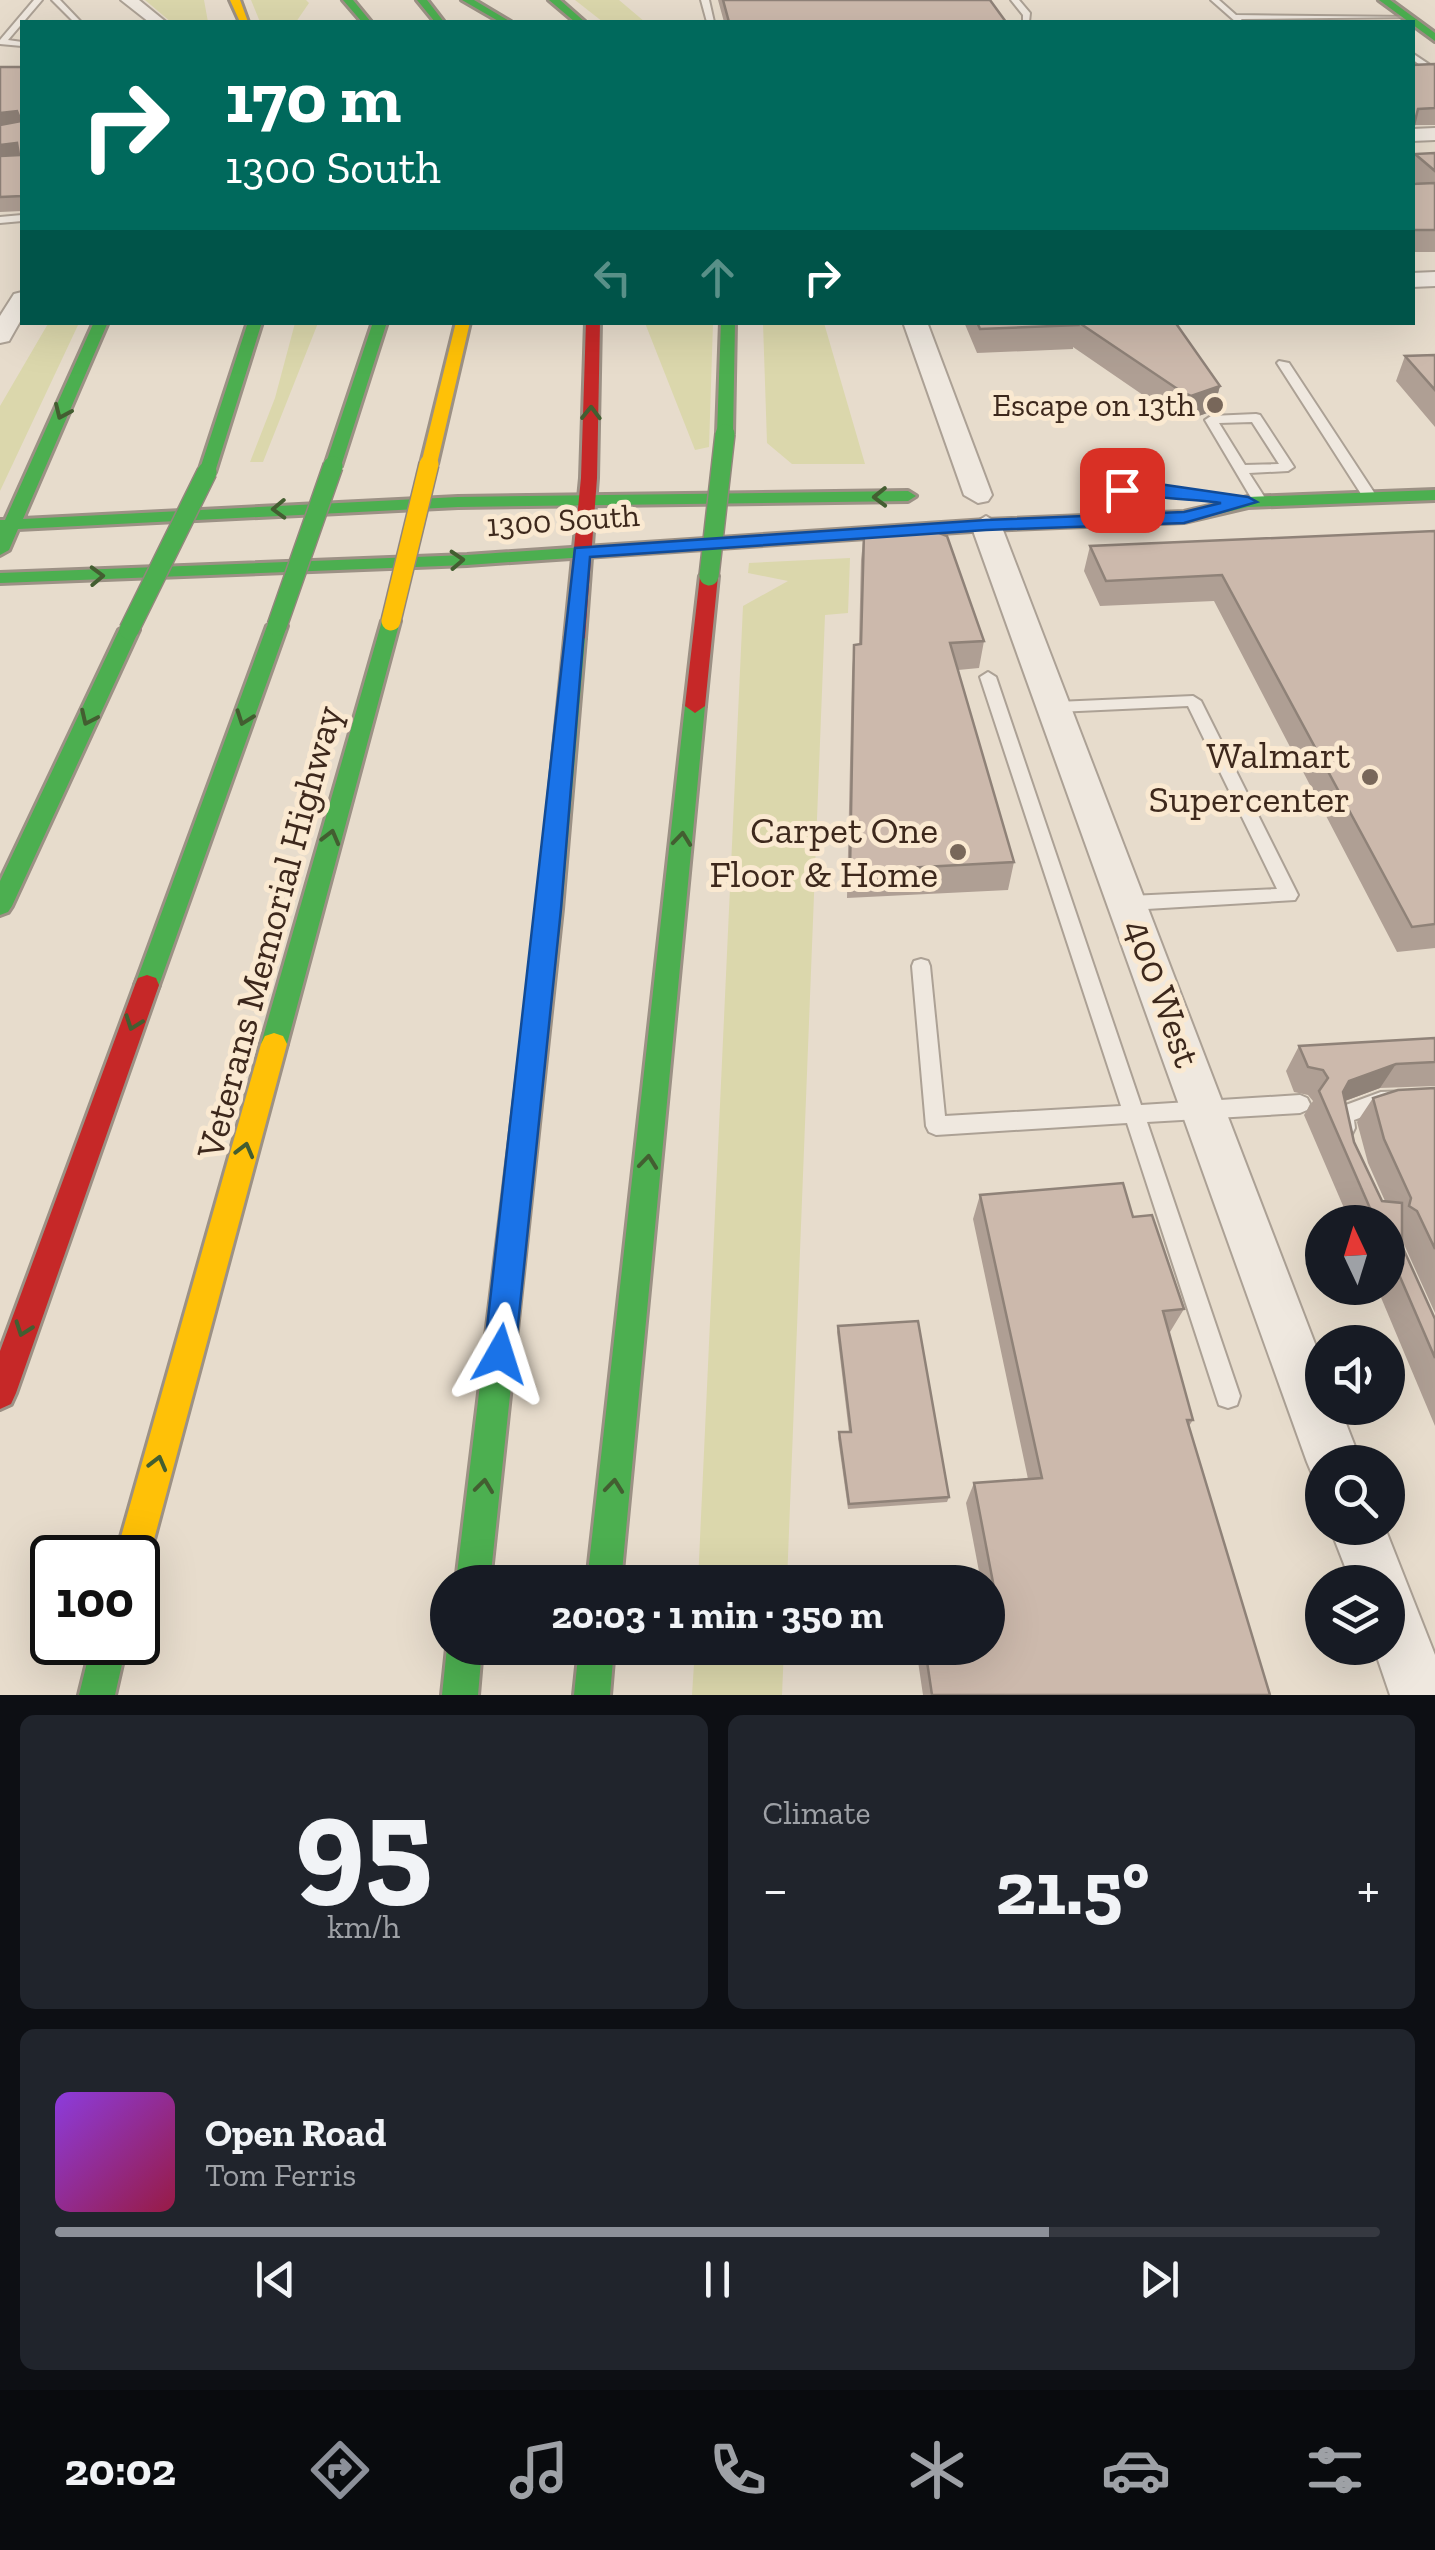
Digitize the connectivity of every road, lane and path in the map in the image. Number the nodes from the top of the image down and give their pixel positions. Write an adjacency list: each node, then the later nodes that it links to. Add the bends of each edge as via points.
1 (38, 0): 11 (lane)
2 (56, 0): 12 (lane)
3 (128, 0): 13 (street)
4 (348, 0): 14 (main road)
5 (468, 0): 15 (main road)
6 (554, 0): 16 (main road)
7 (1215, 0): 17 (lane)
8 (1384, 0): 9 (main road)
9 (1405, 6): 10 (main road); 17 (lane); 18 (lane); 20 (main road); 21 (main road)
10 (1435, 18)
11 (21, 20)
12 (76, 20)
13 (155, 20)
14 (366, 20)
15 (503, 20)
16 (578, 20)
17 (1237, 20)
18 (1310, 20)
19 (20, 21): 22 (lane, via 2,42)
20 (1435, 29)
21 (1435, 38)
22 (20, 44)
23 (1415, 57): 24 (lane, via 1426,66)
24 (1415, 71)
25 (20, 302): 34 (street)
26 (100, 325): 43 (main road, one-way to 43)
27 (244, 325): 35 (main road)
28 (254, 325): 35 (main road)
29 (379, 325): 57 (main road, Veterans Memorial Highway, one-way to 57, bridge)
30 (462, 325): 60 (main road, Veterans Memorial Highway, one-way to 30, bridge, via 391,621)
31 (594, 325): 41 (main road, one-way to 31)
32 (728, 325): 62 (main road, one-way to 32, bridge, via 726,434)
33 (916, 325): 40 (street, 400 West)
34 (2, 328)
35 (246, 351): 50 (main road, one-way to 50, bridge, via 207,472)
36 (1283, 363): 39 (lane)
37 (1241, 469): 37 (lane, via 1221,436 1211,420 1256,418 1288,467); 42 (lane)
38 (1435, 495): 39 (main road, 1300 South)
39 (1370, 497): 42 (main road, 1300 South)
40 (971, 501): 41 (main road, 1300 South, one-way to 41); 42 (main road, 1300 South, via 1184,517); 42 (main road, 1300 South, via 1044,510 1178,505 1193,493); 45 (main road, 1300 South); 48 (street, 400 West)
41 (586, 502): 43 (main road, 1300 South, one-way to 43, via 458,502); 45 (main road)
42 (1254, 502)
43 (6, 525): 44 (main road)
44 (0, 550)
45 (581, 552): 46 (main road, 1300 South, one-way to 45); 61 (main road, one-way to 45, via 548,928)
46 (0, 578)
47 (988, 676): 55 (lane)
48 (1056, 707): 49 (street, 400 West); 49 (lane, via 1193,701 1288,895)
49 (1130, 903): 54 (street, 400 West)
50 (0, 906)
51 (922, 966): 55 (lane, via 936,1126)
52 (1435, 1099): 56 (lane, via 1381,1102 1342,1115)
53 (1300, 1104): 54 (lane)
54 (1205, 1110): 55 (lane); 59 (street, 400 West)
55 (1131, 1114): 58 (lane)
56 (1349, 1148)
57 (0, 1392)
58 (1228, 1396)
59 (1328, 1445)
60 (139, 1535)
61 (475, 1565)
62 (606, 1565)
63 (1405, 1653): 72 (street)
64 (107, 1665): 68 (main road)
65 (111, 1665): 69 (main road)
66 (463, 1665): 70 (main road)
67 (595, 1665): 71 (main road)
68 (97, 1695)
69 (106, 1695)
70 (460, 1695)
71 (592, 1695)
72 (1420, 1695)

